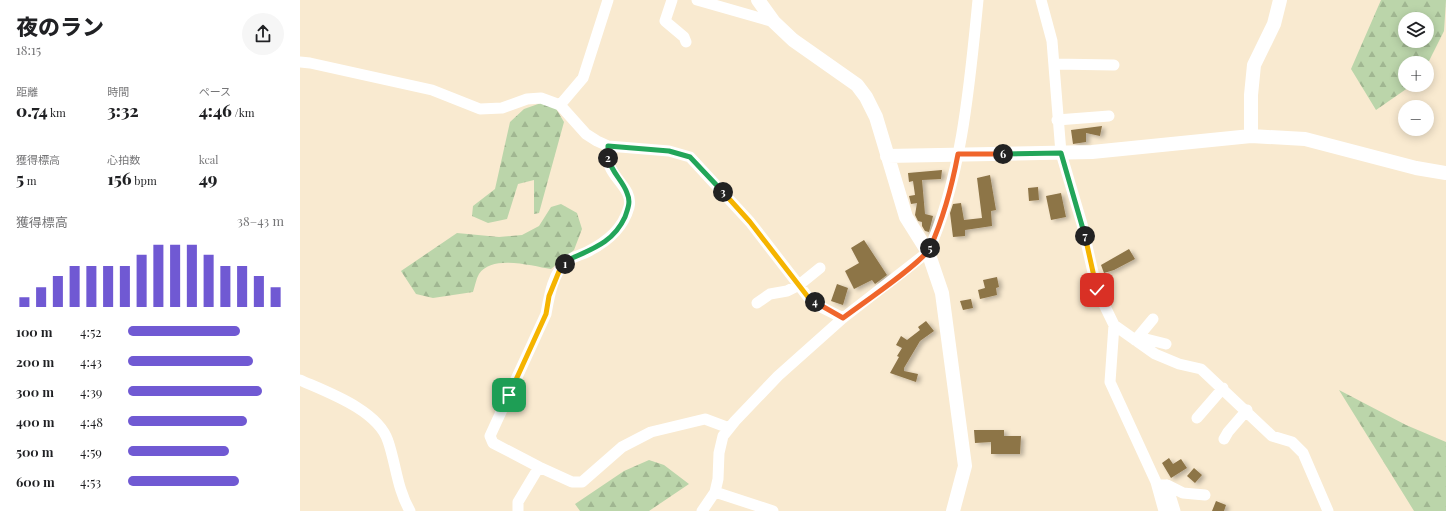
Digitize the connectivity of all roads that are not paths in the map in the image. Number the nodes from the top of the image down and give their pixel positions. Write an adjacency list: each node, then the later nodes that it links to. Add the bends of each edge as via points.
1 (608, 0): 13 (street, via 583,78)
2 (672, 0): 9 (street, via 665,21 684,37)
3 (697, 0): 8 (street)
4 (758, 0): 8 (street)
5 (978, 0): 19 (street)
6 (1041, 0): 11 (street, via 1052,41)
7 (1280, 0): 16 (street, via 1274,24 1254,66)
8 (774, 22): 20 (street, via 793,40 857,85 876,116)
9 (686, 42)
10 (300, 62): 13 (street, via 432,90 480,109 502,108 527,99 541,98)
11 (1054, 64): 12 (street); 15 (street)
12 (1114, 65)
13 (560, 105): 17 (street, via 586,134)
14 (1109, 116): 15 (street)
15 (1057, 120): 18 (street)
16 (1251, 136): 18 (street); 21 (street, via 1304,140)
17 (608, 146): 24 (street, via 669,151 690,157 750,222); 37 (street, via 607,156 611,170 627,193 630,205 619,230 599,246 568,260 560,269 549,296 546,314 490,436 492,443)
18 (1061, 153): 19 (street); 28 (street, via 1082,224 1097,290)
19 (958, 154): 20 (street); 22 (street, via 944,208)
20 (887, 156): 22 (street, via 906,217)
21 (1446, 173)
22 (928, 252): 26 (street); 45 (street, via 942,293 965,466)
23 (820, 268): 24 (street)
24 (799, 285): 25 (street, via 770,294); 26 (street, via 819,306)
25 (758, 303)
26 (843, 318): 35 (street, via 778,376)
27 (1153, 319): 29 (street)
28 (1114, 325): 29 (street); 38 (street, via 1110,382)
29 (1137, 339): 30 (street); 32 (street, via 1155,354 1178,364 1201,369)
30 (1166, 344)
31 (300, 380): 41 (street, via 367,414 378,425 388,440 402,496)
32 (1223, 388): 33 (street); 34 (street)
33 (1247, 410): 36 (street); 48 (street, via 1272,436 1292,442 1303,453)
34 (1197, 418)
35 (729, 428): 37 (street, via 705,419 651,432 622,447 582,482 572,482); 39 (street, via 723,436 719,453)
36 (1224, 439)
37 (539, 467): 42 (street, via 518,502)
38 (1162, 485): 40 (street, via 1183,493); 46 (street); 47 (street)
39 (715, 492): 43 (street); 44 (street)
40 (1205, 495)
41 (410, 511)
42 (518, 511)
43 (702, 511)
44 (773, 511)
45 (952, 511)
46 (1164, 511)
47 (1175, 511)
48 (1328, 511)

